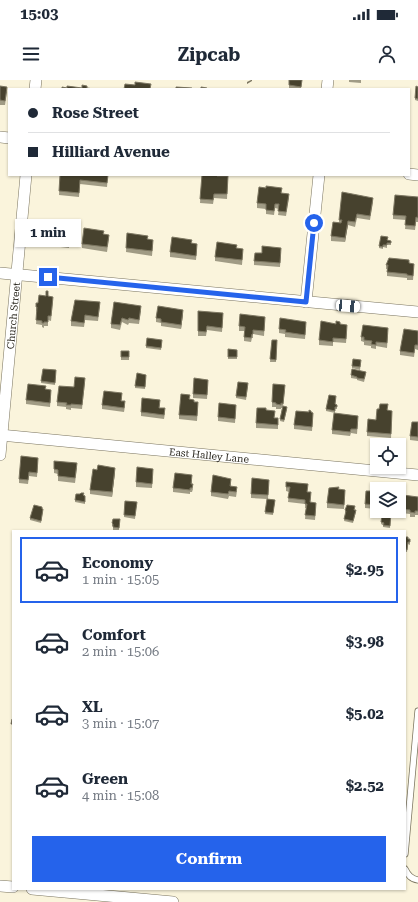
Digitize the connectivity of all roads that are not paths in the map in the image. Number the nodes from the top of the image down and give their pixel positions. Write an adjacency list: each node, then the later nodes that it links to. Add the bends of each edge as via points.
1 (26, 176): 4 (street, Church Street)
2 (319, 176): 5 (street)
3 (0, 273): 4 (street)
4 (18, 274): 5 (street); 7 (street, Church Street)
5 (306, 302): 6 (street)
6 (418, 312)
7 (1, 435): 8 (street, Church Street); 9 (street, East Halley Lane)
8 (0, 455)
9 (418, 475)
10 (418, 711): 11 (lane)
11 (406, 843)
12 (406, 872): 13 (lane, via 413,879)
13 (418, 880)
14 (0, 886): 15 (street)
15 (12, 887)
16 (39, 890): 17 (street)
17 (105, 899): 18 (street)
18 (173, 902)

